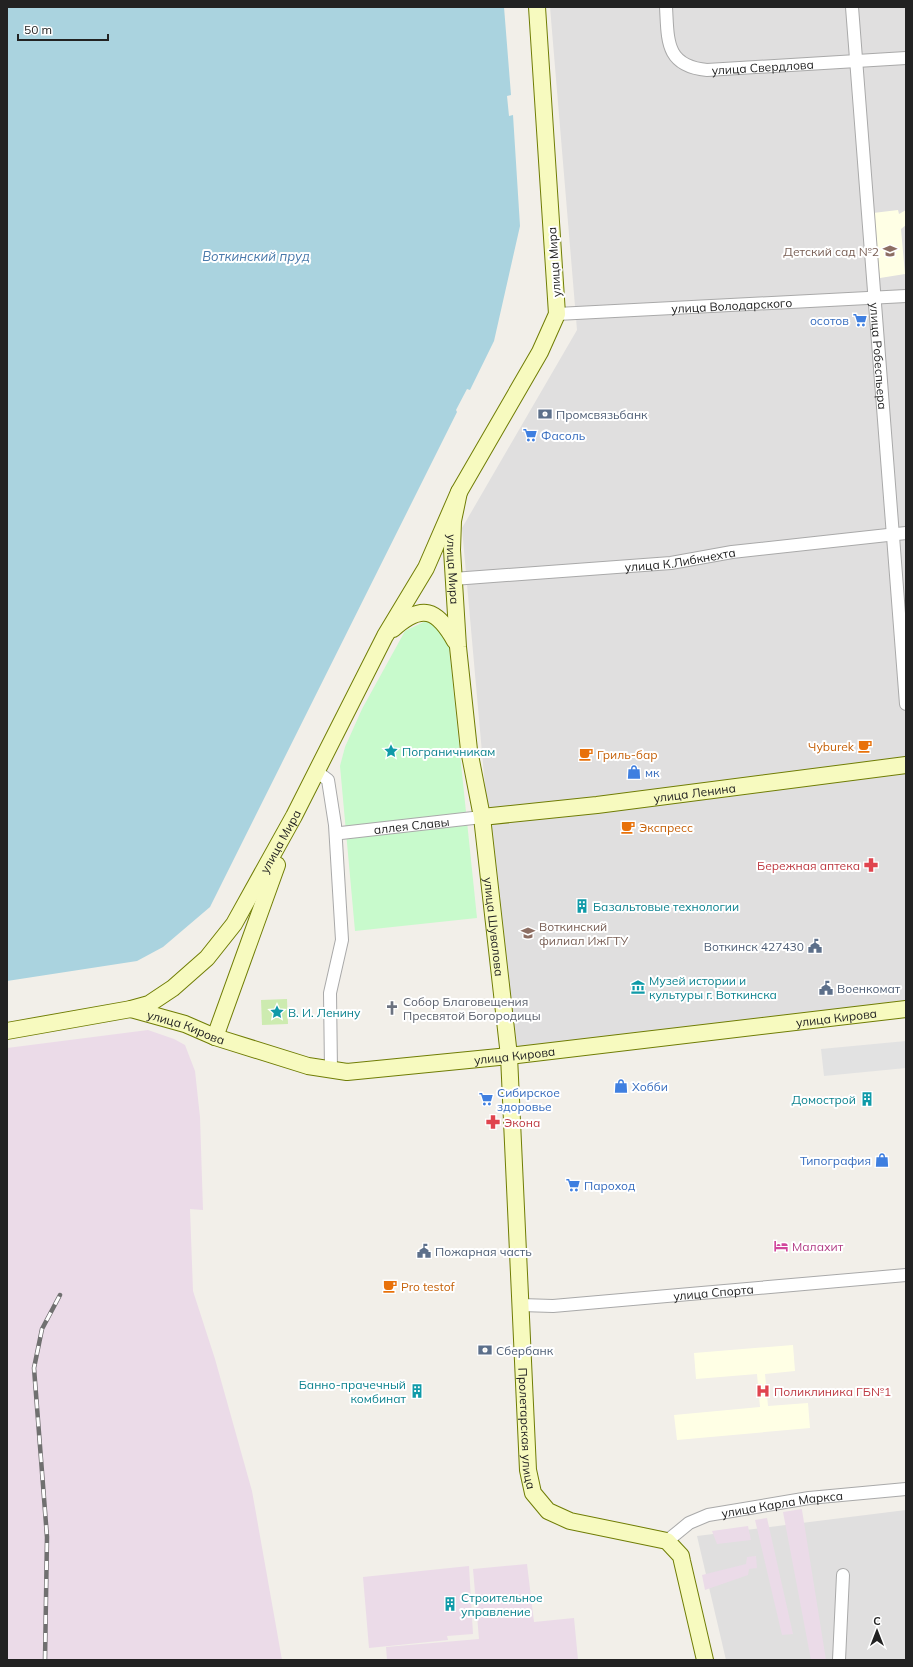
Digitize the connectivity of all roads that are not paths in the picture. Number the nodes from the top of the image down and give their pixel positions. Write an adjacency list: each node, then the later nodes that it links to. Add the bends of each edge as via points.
1 (537, 7): 8 (main road, улица Мира)
2 (666, 7): 5 (street, улица Свердлова, via 669,47 676,59 694,69)
3 (852, 7): 5 (street, улица Робеспьера)
4 (906, 58): 5 (street, улица Свердлова)
5 (856, 60): 7 (street, улица Робеспьера)
6 (906, 296): 7 (street, улица Володарского)
7 (875, 299): 8 (street, улица Володарского); 11 (street, улица Робеспьера)
8 (557, 314): 9 (main road, улица Мира, via 540,352)
9 (458, 492): 12 (main road, улица Мира, via 453,521); 13 (main road, улица Мира, via 426,568)
10 (906, 533): 11 (street, улица К.Либкнехта)
11 (893, 534): 12 (street, улица К.Либкнехта, via 732,552 671,563); 15 (street, улица Робеспьера)
12 (453, 580): 14 (main road, улица Мира)
13 (386, 636): 14 (main road, улица Мира, via 403,620 426,612 437,616 445,623); 17 (main road, улица Мира)
14 (458, 647): 19 (main road, улица Шувалова, via 469,750)
15 (906, 704)
16 (906, 765): 19 (main road, улица Ленина, via 597,805)
17 (316, 771): 18 (main road, улица Мира); 26 (street, via 328,780 336,825 342,933 330,993)
18 (294, 816): 22 (main road, улица Мира, via 234,924 221,942 174,988 150,1004); 24 (main road)
19 (482, 817): 20 (street, аллея Славы); 25 (main road, улица Шувалова)
20 (342, 833)
21 (906, 1008): 25 (main road, улица Кирова)
22 (131, 1009): 23 (main road, улица Мира); 24 (main road, улица Кирова, via 185,1024)
23 (7, 1031)
24 (214, 1037): 26 (main road, улица Кирова, via 308,1066)
25 (509, 1056): 26 (main road, улица Кирова, via 347,1072); 28 (main road, улица Шувалова)
26 (331, 1070)
27 (906, 1275): 28 (street, улица Спорта, via 553,1306)
28 (521, 1305): 30 (main road, Пролетарская улица, via 528,1470 533,1493 548,1511 570,1521)
29 (906, 1489): 30 (street, улица Карла Маркса, via 808,1498 708,1515 688,1523)
30 (667, 1541): 32 (main road, via 681,1556)
31 (843, 1575): 33 (street)
32 (705, 1660)
33 (839, 1660)

